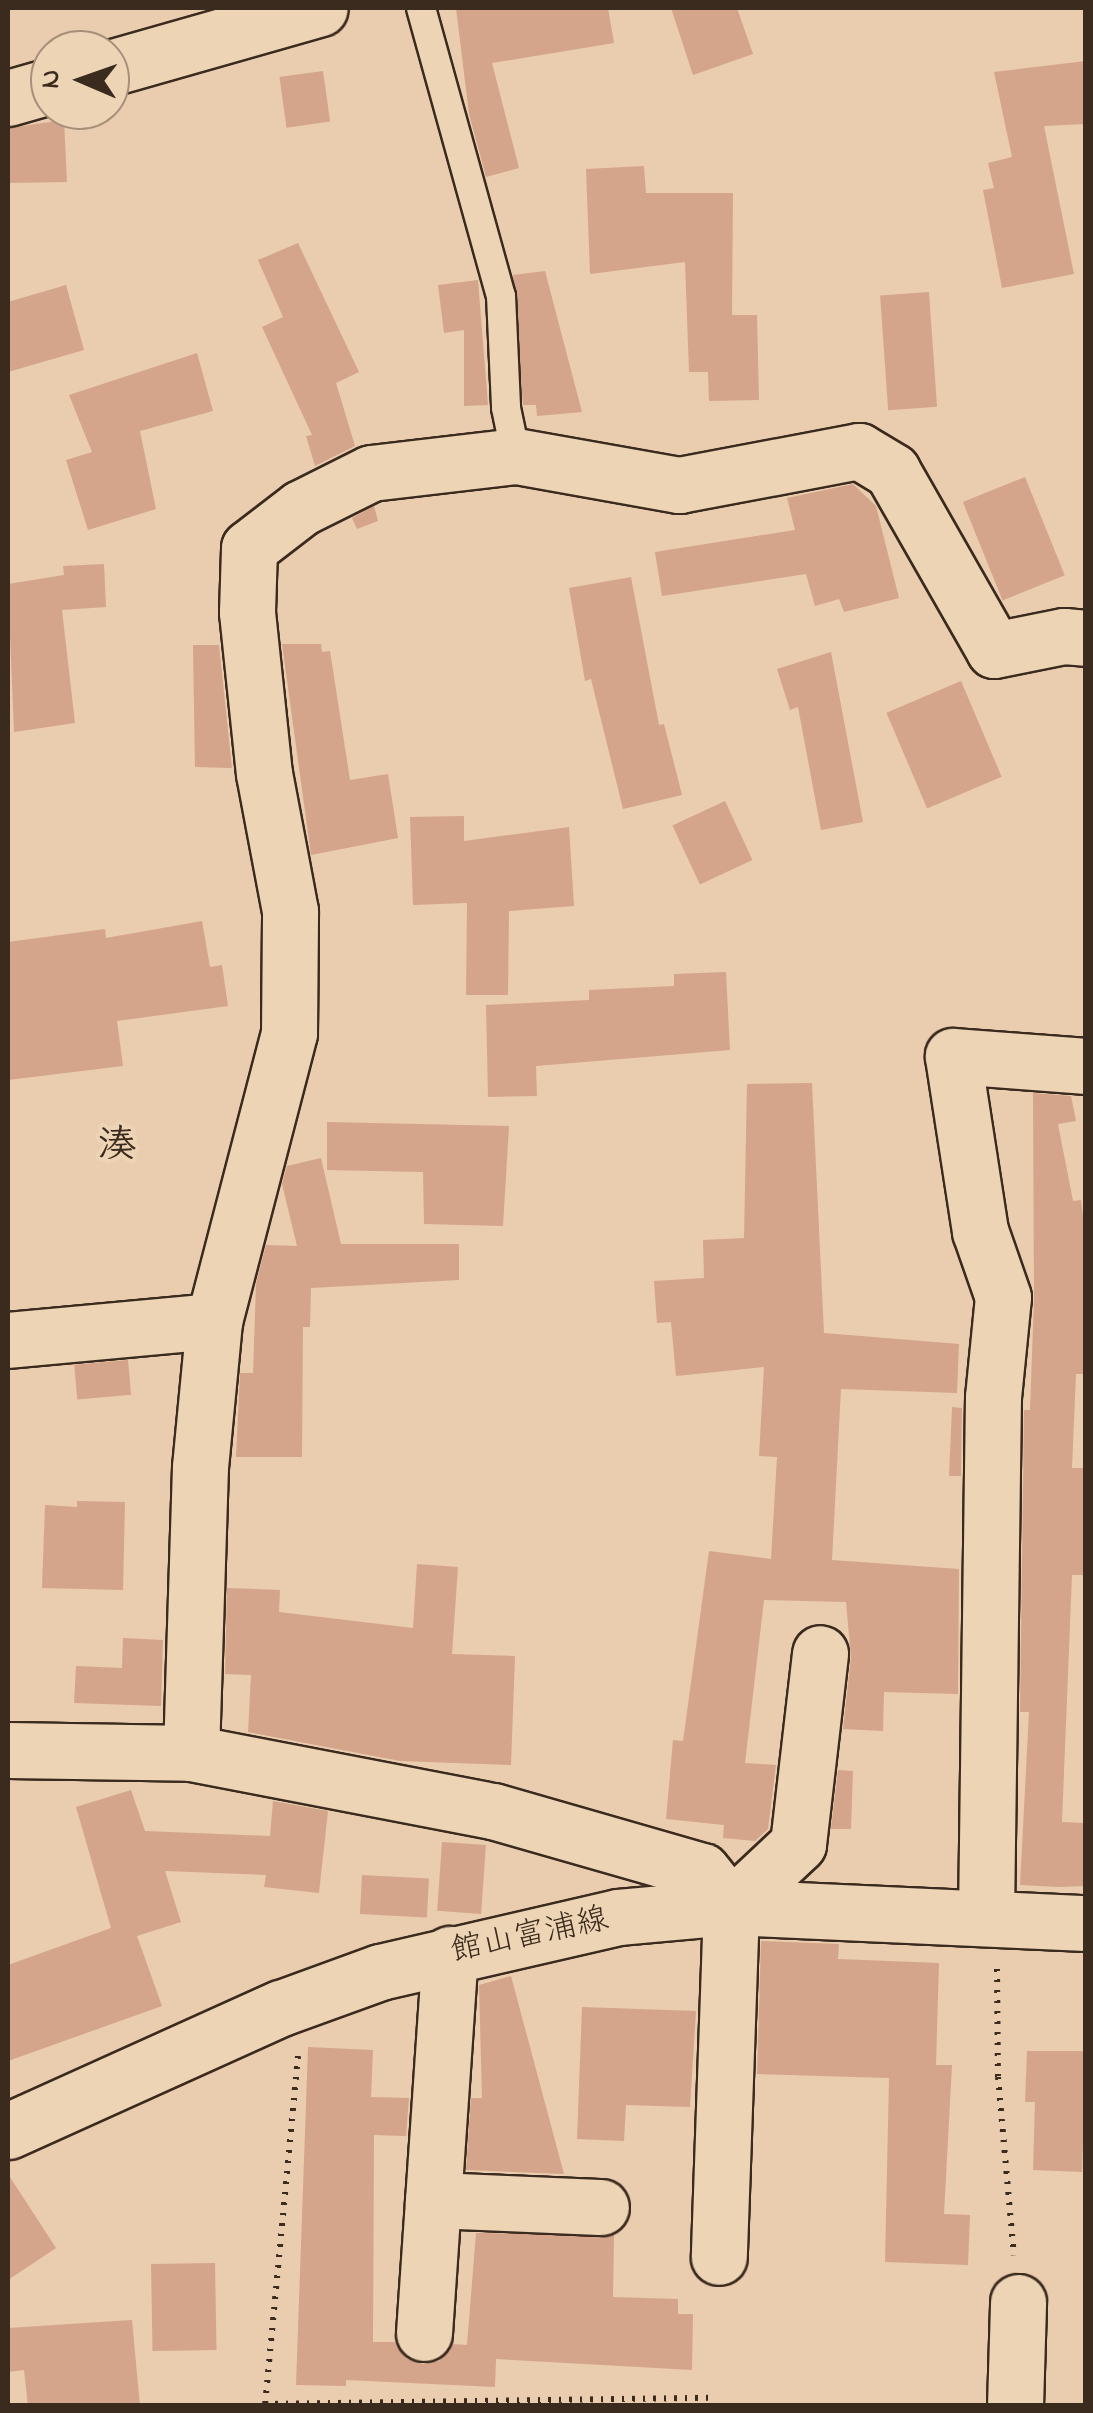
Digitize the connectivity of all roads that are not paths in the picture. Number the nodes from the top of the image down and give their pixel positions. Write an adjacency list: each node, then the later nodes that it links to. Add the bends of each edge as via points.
1 (320, 8): 3 (street)
2 (421, 8): 4 (lane, via 501,296 506,408)
3 (130, 62)
4 (516, 456): 5 (street, via 679,485 859,450 892,470 994,650); 7 (street, via 371,472 301,508 249,548 247,612 264,774 290,911 289,1033)
5 (1086, 638)
6 (1086, 1066): 13 (street, via 953,1056 980,1231 1003,1296 993,1397)
7 (214, 1321): 8 (street); 11 (street, via 200,1467)
8 (8, 1340)
9 (820, 1653): 12 (street, via 798,1844)
10 (8, 1750): 11 (street)
11 (190, 1754): 12 (street, via 531,1822 702,1871)
12 (731, 1906): 13 (street, 館山富浦線); 15 (street, 館山富浦線, via 618,1917); 19 (street)
13 (986, 1917): 14 (street, 館山富浦線)
14 (1086, 1923)
15 (450, 1954): 16 (street, 館山富浦線, via 282,2008); 17 (street)
16 (8, 2131)
17 (433, 2200): 18 (street); 21 (street)
18 (601, 2207)
19 (719, 2256)
20 (1018, 2302): 22 (street)
21 (424, 2333)
22 (1015, 2406)

